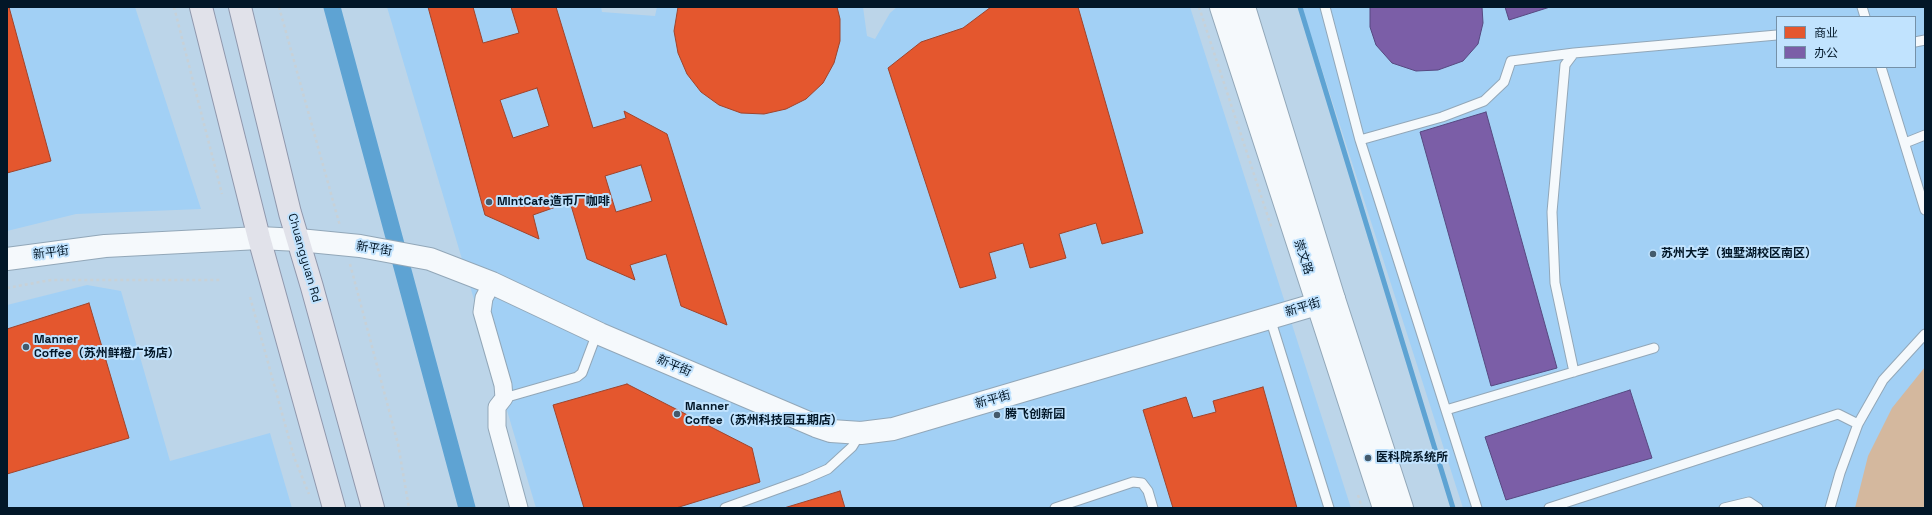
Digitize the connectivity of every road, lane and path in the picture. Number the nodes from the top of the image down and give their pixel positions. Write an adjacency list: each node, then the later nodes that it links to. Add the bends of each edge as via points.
1 (174, 7): 14 (path)
2 (201, 7): 17 (main road)
3 (240, 7): 18 (main road, Chuangyuan Rd)
4 (1198, 7): 16 (path)
5 (1221, 7): 24 (main road, 崇文路)
6 (1244, 7): 24 (main road, 崇文路)
7 (1325, 7): 12 (lane)
8 (1776, 35): 9 (lane)
9 (1574, 53): 12 (lane, via 1511,61 1504,82 1484,101 1442,117); 29 (lane, via 1565,65 1552,212 1555,283)
10 (1881, 68): 13 (lane)
11 (1925, 135): 13 (lane)
12 (1360, 140): 31 (lane)
13 (1905, 143): 15 (lane)
14 (222, 194)
15 (1925, 210)
16 (1272, 230)
17 (259, 238): 18 (main road, 新平街); 19 (main road, 新平街, via 105,246); 35 (main road)
18 (298, 240): 21 (main road, 新平街, via 360,246 430,259); 36 (main road, Chuangyuan Rd)
19 (7, 259)
20 (220, 280): 22 (path, via 51,280)
21 (492, 283): 26 (main road, 新平街); 30 (street, via 484,298 482,312 503,385)
22 (7, 288)
23 (250, 298): 34 (path, via 294,457)
24 (1326, 301): 25 (main road, 新平街); 42 (main road, 崇文路); 43 (main road, 崇文路)
25 (1270, 318): 33 (main road, 新平街, via 893,429); 41 (lane)
26 (597, 333): 30 (lane, via 582,373 577,377); 33 (main road, 新平街, via 816,426 832,431)
27 (1925, 334): 32 (lane, via 1884,380)
28 (1654, 348): 29 (lane)
29 (1574, 372): 31 (lane)
30 (504, 398): 37 (street, via 497,406 497,427)
31 (1446, 410): 44 (lane)
32 (1858, 424): 45 (lane, via 1838,414); 48 (lane)
33 (861, 433): 38 (lane, via 852,447 828,469)
34 (312, 501)
35 (334, 508)
36 (373, 508)
37 (519, 508)
38 (725, 508)
39 (1055, 508): 40 (lane, via 1133,482 1142,483 1148,491)
40 (1153, 508)
41 (1329, 508)
42 (1384, 508)
43 (1402, 508)
44 (1477, 508)
45 (1549, 508)
46 (1724, 508): 47 (lane, via 1749,502)
47 (1758, 508)
48 (1830, 508)

